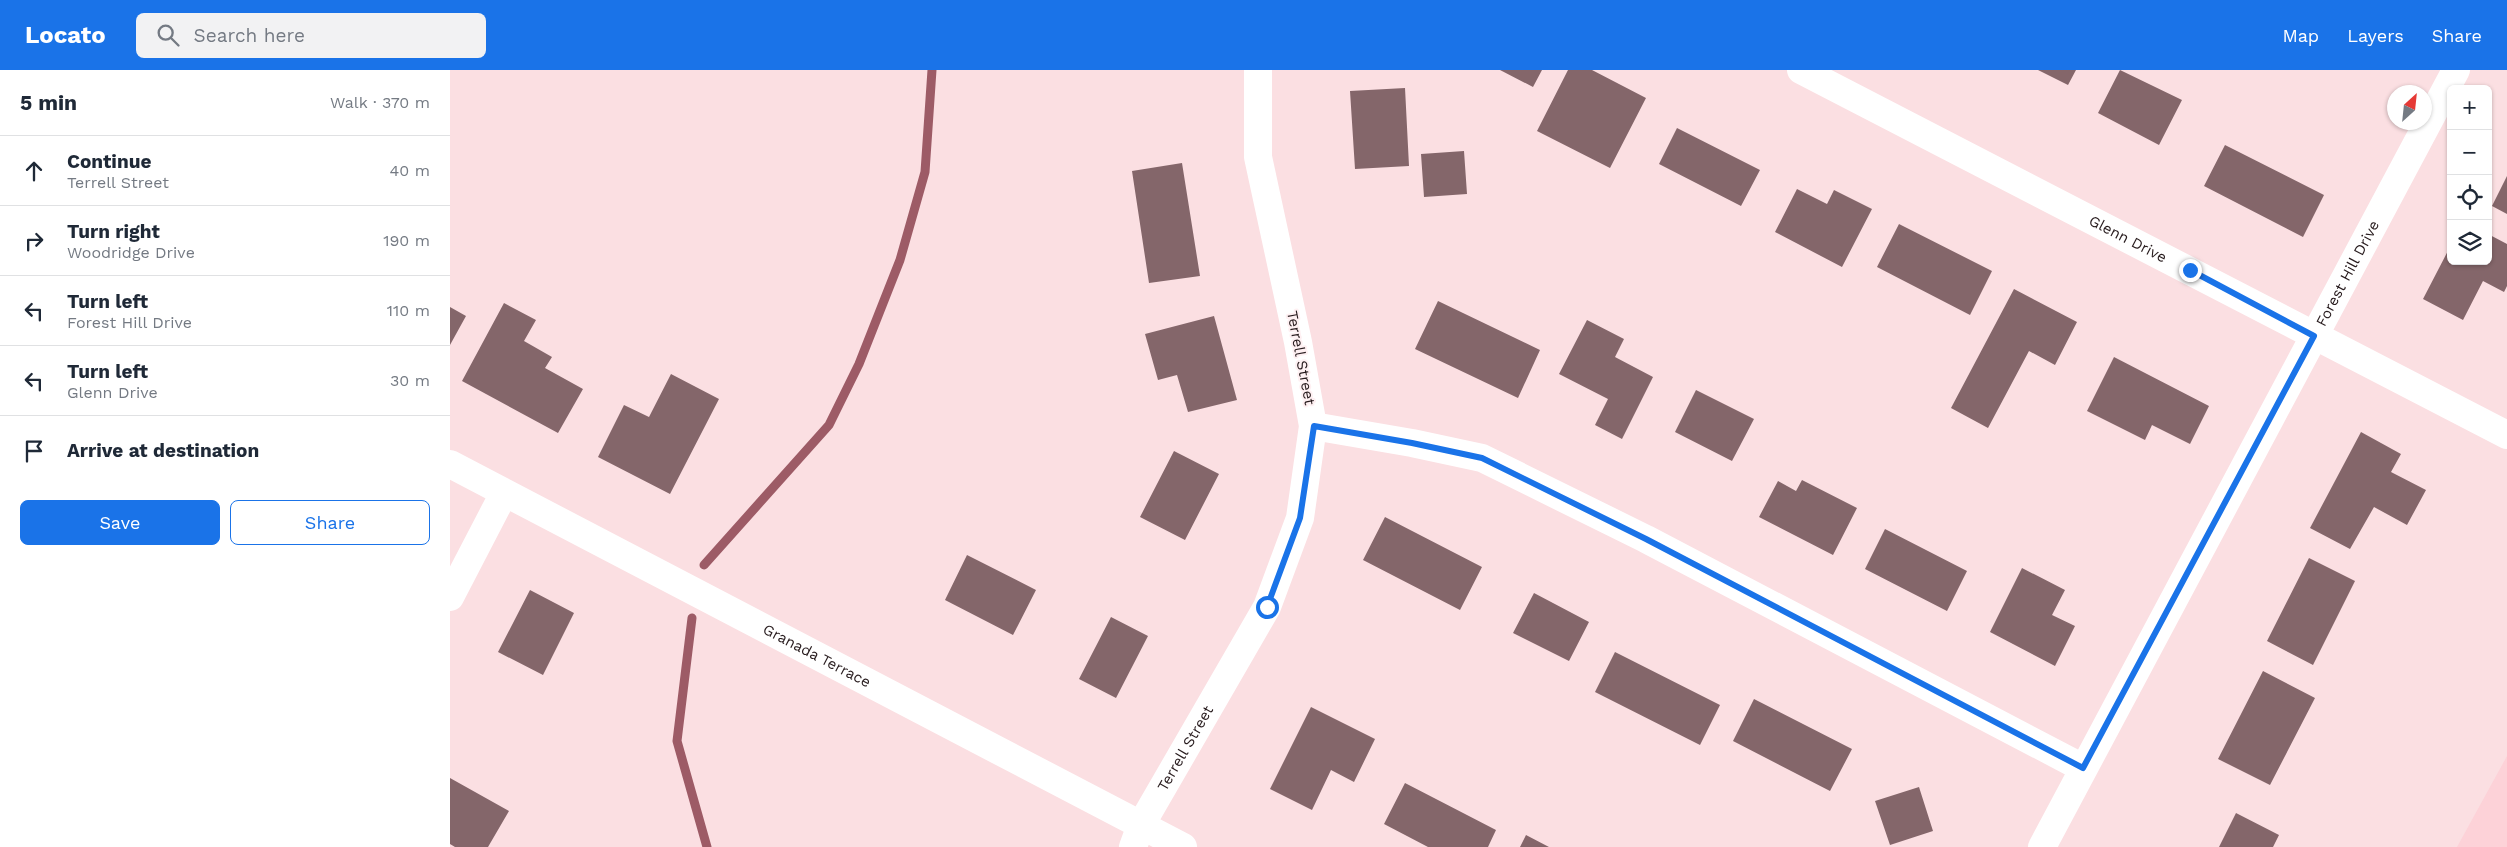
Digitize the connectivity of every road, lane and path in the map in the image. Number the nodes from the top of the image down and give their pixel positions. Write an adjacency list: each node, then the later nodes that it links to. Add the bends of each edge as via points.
1 (1258, 70): 5 (street, Terrell Street, via 1258,156)
2 (1801, 70): 4 (street, Glenn Drive)
3 (2456, 70): 4 (street, Forest Hill Drive)
4 (2314, 336): 6 (street, Glenn Drive); 10 (street, Forest Hill Drive)
5 (1314, 426): 10 (street, via 1482,458); 11 (street, Terrell Street, via 1300,518 1267,607)
6 (2507, 435)
7 (450, 464): 8 (street, Granada Terrace)
8 (504, 493): 9 (street); 11 (street, Granada Terrace)
9 (450, 597)
10 (2083, 768): 13 (street, Forest Hill Drive)
11 (1137, 836): 12 (street, Granada Terrace)
12 (1183, 847)
13 (2042, 847)

